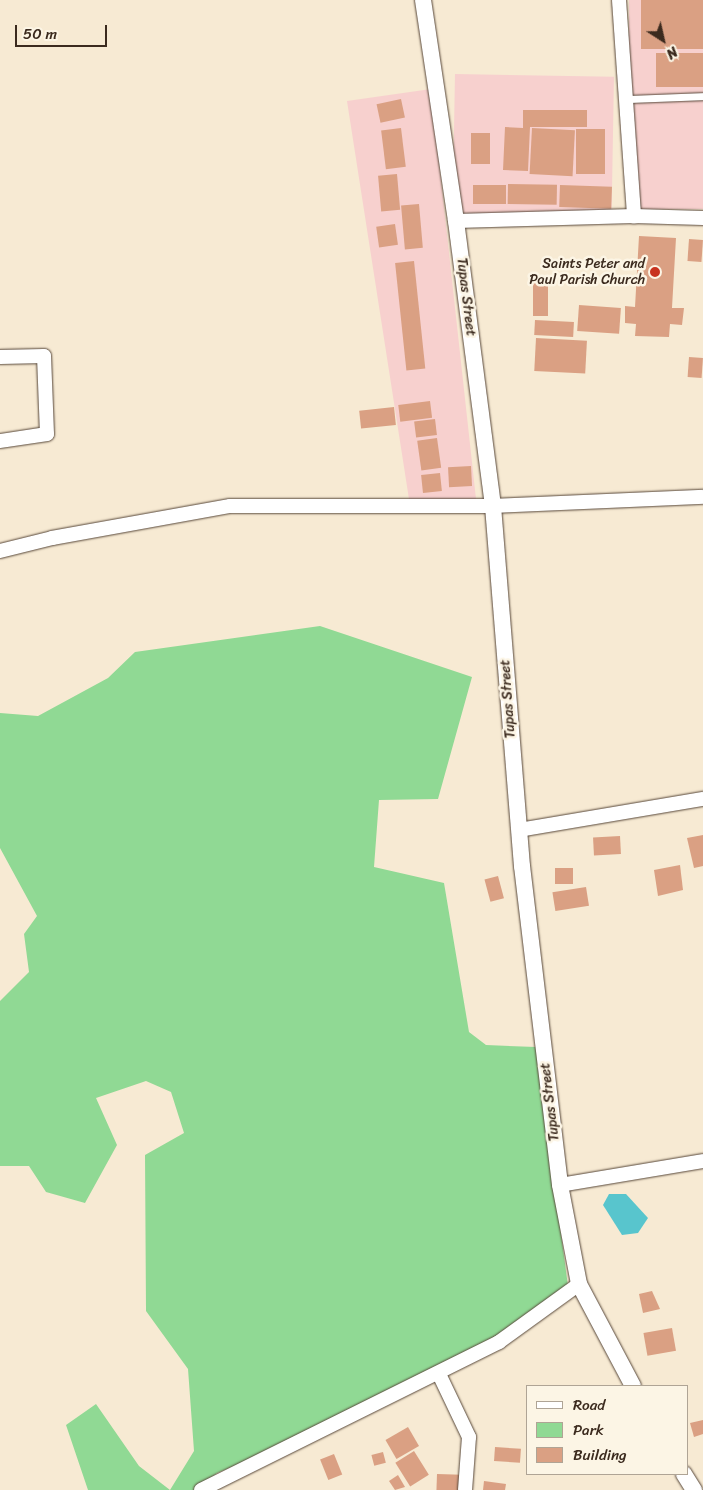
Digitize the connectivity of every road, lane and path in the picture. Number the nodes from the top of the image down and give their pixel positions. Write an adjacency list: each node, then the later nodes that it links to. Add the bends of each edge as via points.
1 (423, 0): 7 (street, Tupas Street)
2 (619, 0): 4 (street)
3 (703, 96): 4 (lane)
4 (626, 99): 5 (street)
5 (634, 216): 6 (street); 7 (street)
6 (703, 218)
7 (456, 221): 11 (street, Tupas Street)
8 (0, 357): 9 (street, via 44,356 47,434)
9 (0, 441)
10 (703, 497): 11 (street)
11 (493, 506): 12 (street, via 230,506 52,538); 14 (street, Tupas Street)
12 (0, 551)
13 (703, 799): 14 (street)
14 (519, 830): 16 (street, Tupas Street)
15 (703, 1161): 16 (street)
16 (560, 1185): 17 (street, Tupas Street)
17 (579, 1284): 18 (street, via 499,1342); 19 (street, Tupas Street)
18 (439, 1374): 21 (street); 22 (street, via 469,1436)
19 (632, 1385)
20 (685, 1475): 23 (street)
21 (201, 1490)
22 (465, 1490)
23 (694, 1490)

